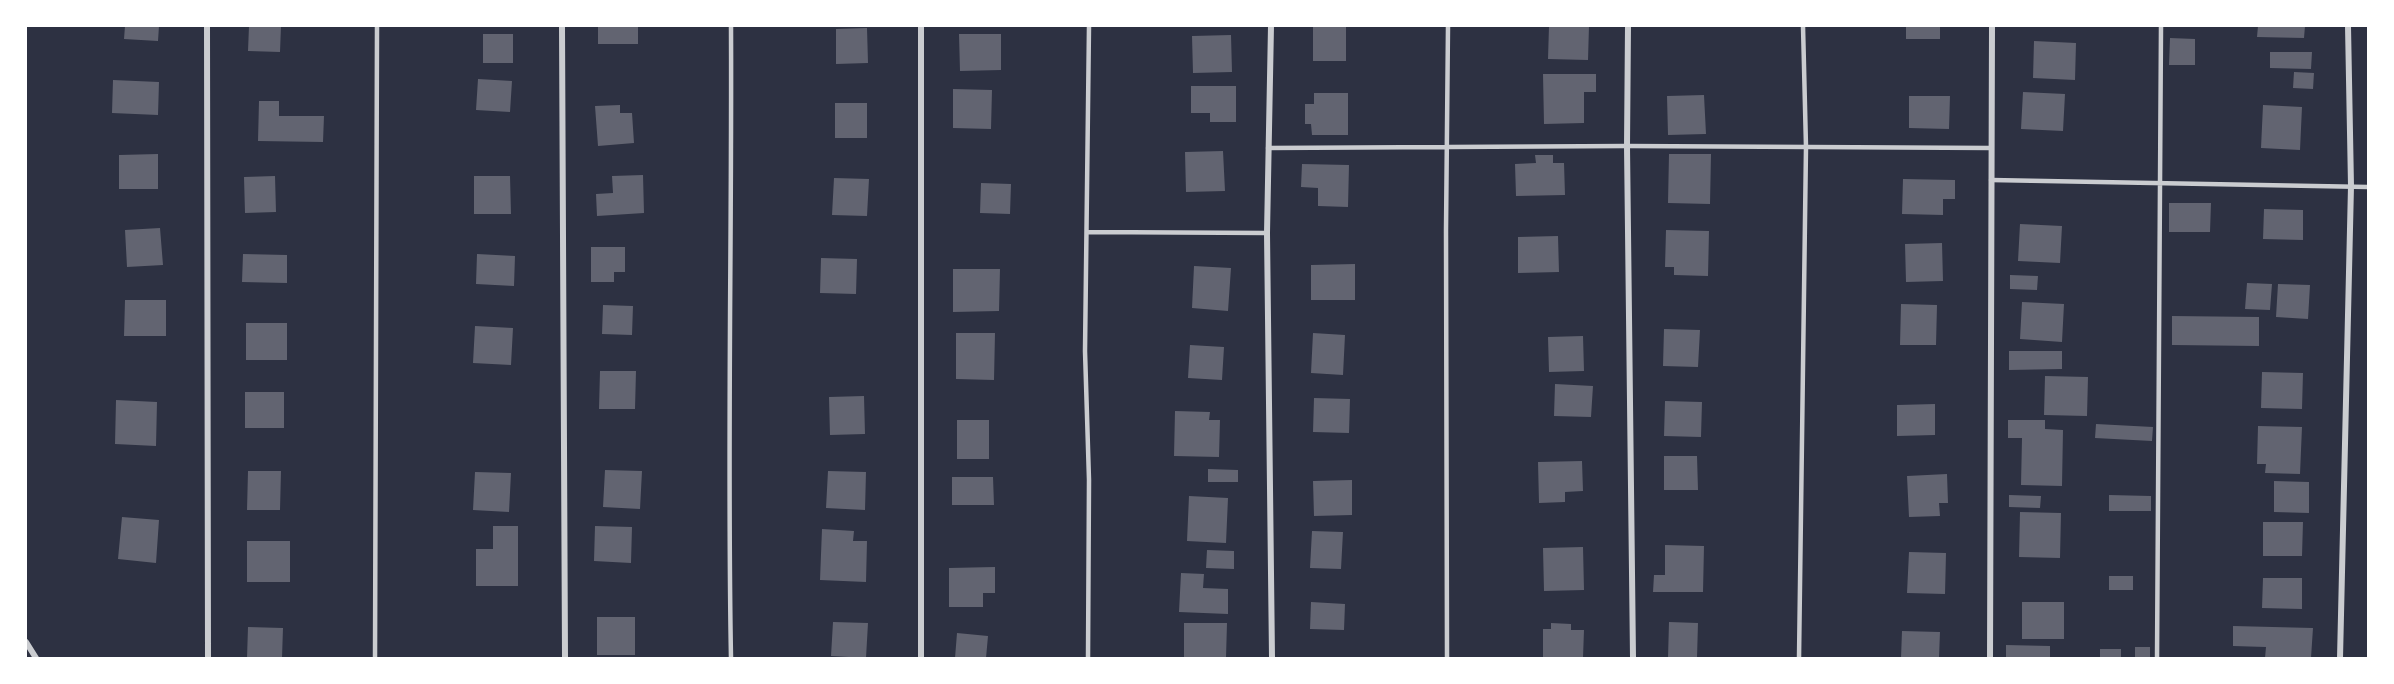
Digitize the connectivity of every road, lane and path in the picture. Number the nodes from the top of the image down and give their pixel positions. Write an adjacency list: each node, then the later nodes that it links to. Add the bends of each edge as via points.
1 (207, 26): 27 (street)
2 (377, 26): 28 (lane)
3 (562, 26): 29 (street)
4 (731, 26): 30 (lane)
5 (921, 26): 31 (street)
6 (1089, 26): 23 (lane)
7 (1271, 26): 16 (street)
8 (1448, 26): 17 (lane)
9 (1628, 26): 14 (street)
10 (1803, 26): 15 (lane)
11 (1992, 26): 18 (street)
12 (2161, 26): 20 (lane)
13 (2348, 26): 21 (street)
14 (1627, 146): 15 (lane); 17 (lane); 35 (street)
15 (1806, 147): 18 (lane); 36 (lane)
16 (1268, 148): 17 (lane); 24 (street)
17 (1446, 148): 34 (lane)
18 (1991, 148): 19 (street)
19 (1991, 180): 20 (lane); 37 (street)
20 (2159, 183): 21 (lane); 38 (lane)
21 (2351, 186): 22 (lane); 39 (street)
22 (2368, 187)
23 (1087, 232): 24 (lane); 32 (lane)
24 (1267, 233): 33 (street)
25 (26, 642): 26 (street)
26 (36, 658)
27 (208, 658)
28 (375, 658)
29 (565, 658)
30 (731, 658)
31 (921, 658)
32 (1088, 658)
33 (1272, 658)
34 (1447, 658)
35 (1632, 658)
36 (1799, 658)
37 (1990, 658)
38 (2157, 658)
39 (2340, 658)

